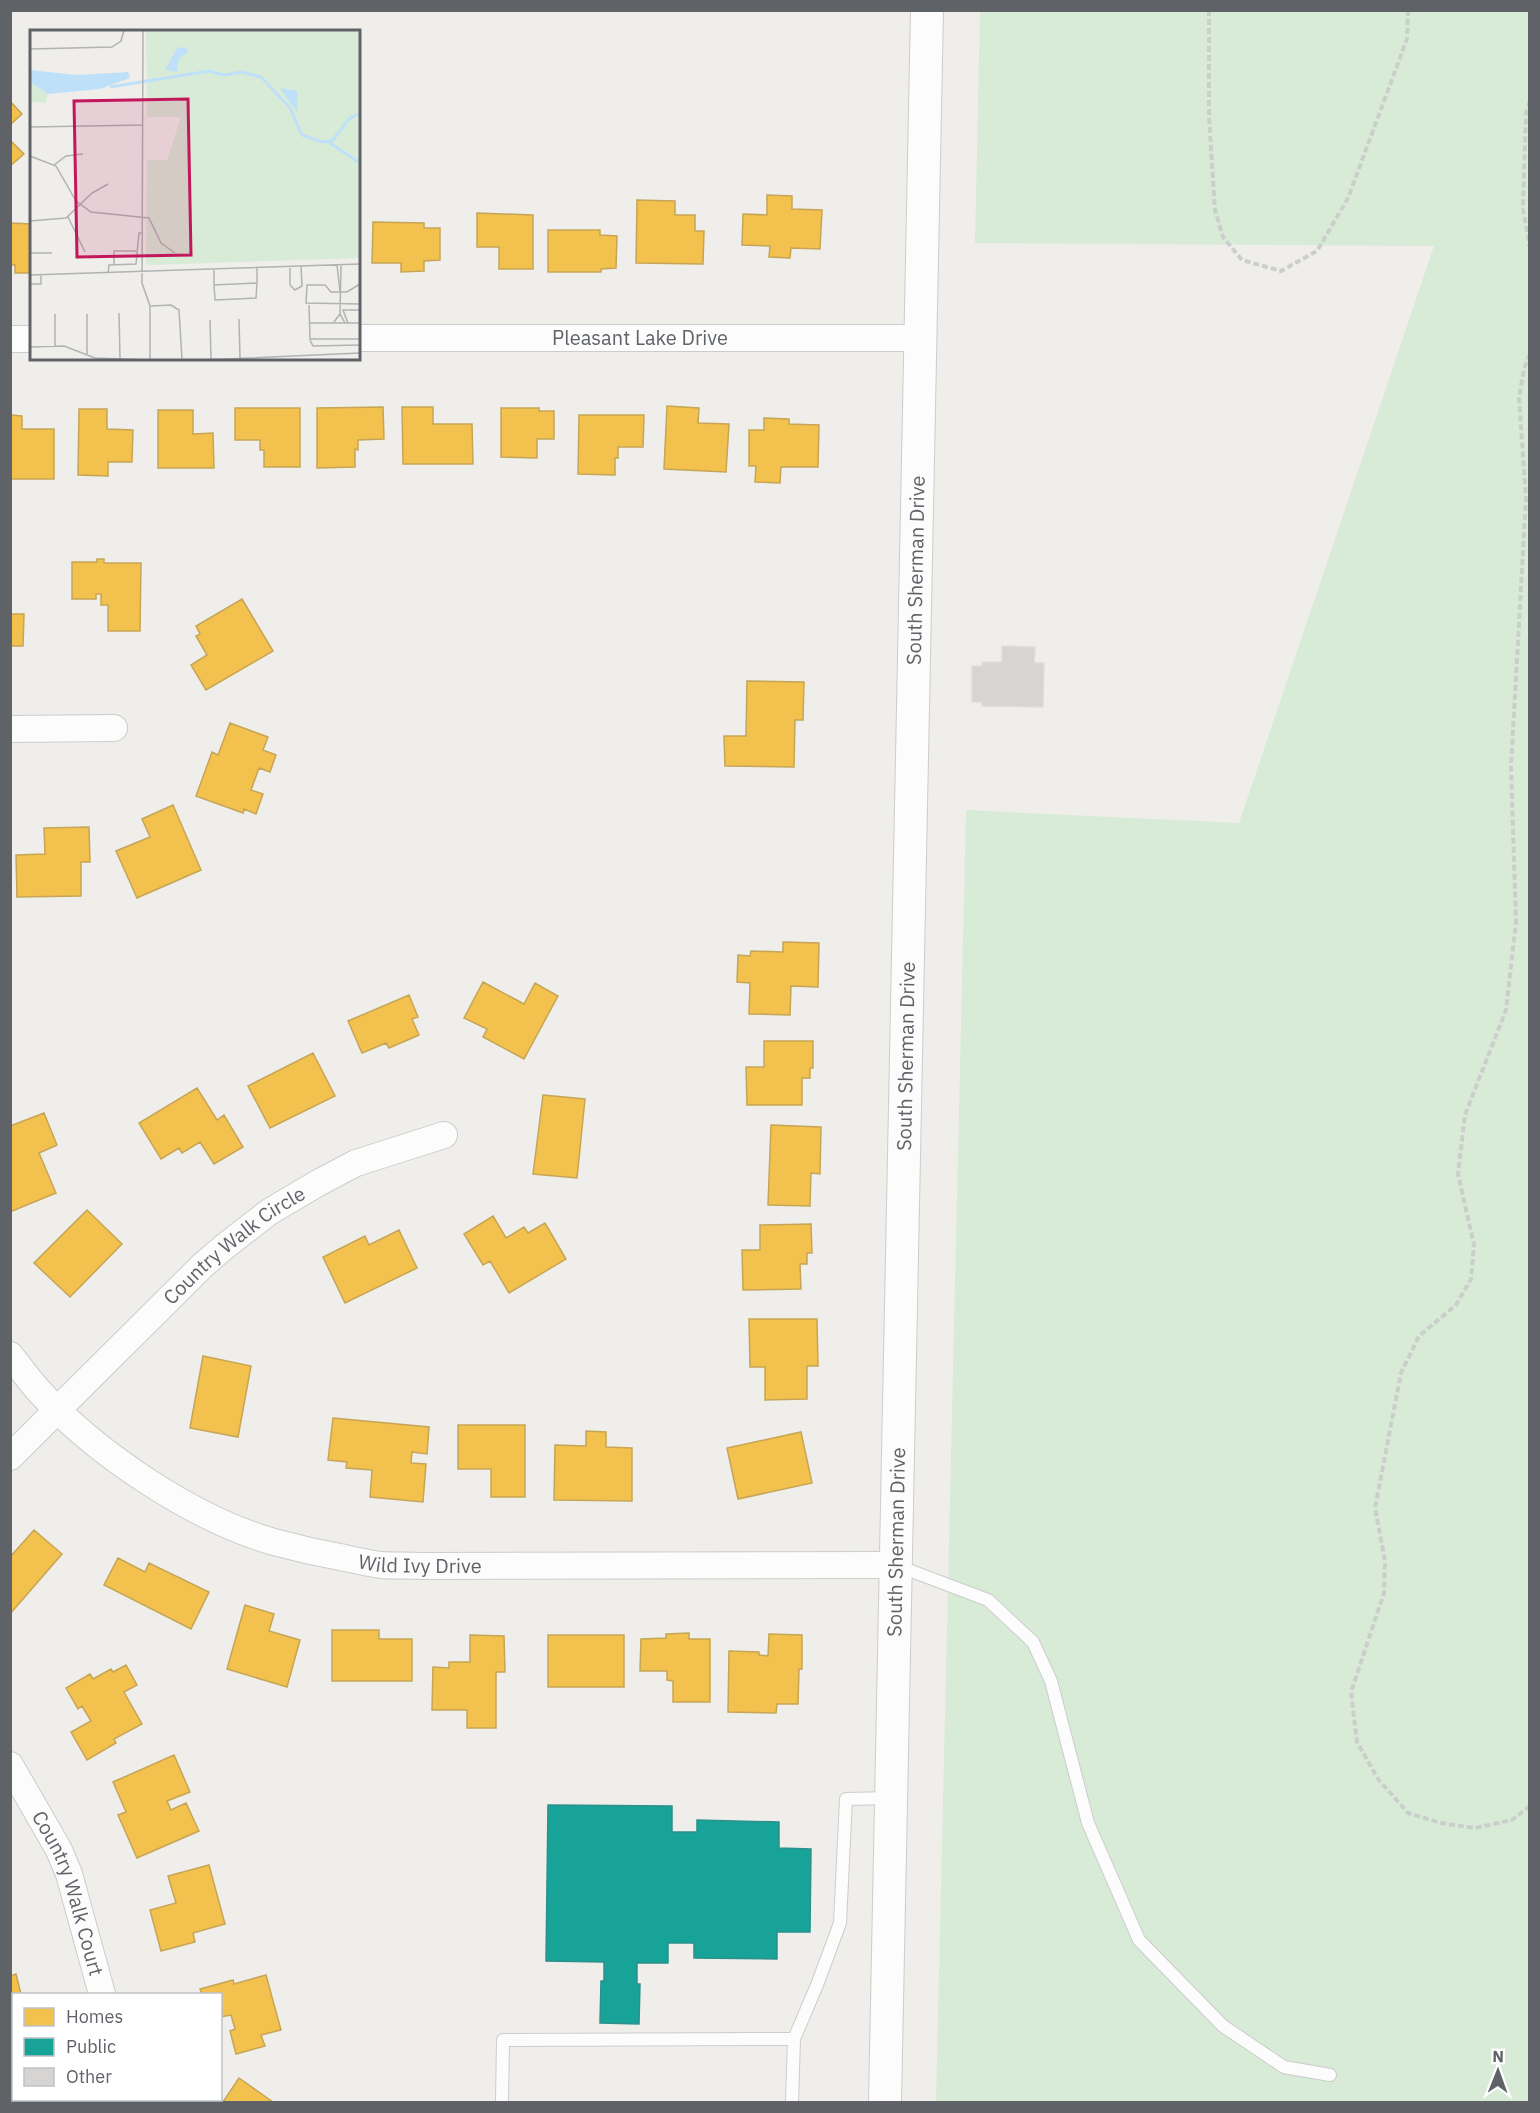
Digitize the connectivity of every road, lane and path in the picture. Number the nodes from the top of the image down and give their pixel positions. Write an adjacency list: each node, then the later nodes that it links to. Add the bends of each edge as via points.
1 (927, 10): 7 (street, South Sherman Drive)
2 (1209, 10): 3 (path, via 1209,117 1215,210 1223,237 1242,260 1281,271 1317,251 1348,198 1407,39)
3 (1408, 10)
4 (1530, 101): 5 (path, via 1526,113 1523,209)
5 (1530, 248)
6 (360, 338): 7 (street, Pleasant Lake Drive)
7 (921, 338): 17 (street, South Sherman Drive)
8 (10, 339): 9 (street)
9 (30, 339)
10 (1530, 354): 20 (path, via 1519,398 1526,498 1511,767 1516,922 1506,1010 1465,1115 1458,1174 1474,1245 1471,1279 1456,1305 1419,1336 1401,1373 1375,1508 1385,1561 1384,1593 1351,1692 1357,1742 1378,1779 1408,1813 1474,1828 1512,1820)
11 (114, 728): 12 (street)
12 (10, 729)
13 (444, 1135): 15 (street, Country Walk Circle, via 356,1164 269,1212 202,1266)
14 (10, 1355): 15 (street, Wild Ivy Drive)
15 (59, 1409): 16 (street, Country Walk Circle); 17 (street, Wild Ivy Drive, via 139,1476 222,1523 273,1542 381,1565)
16 (10, 1457)
17 (896, 1565): 19 (street, South Sherman Drive); 23 (lane, via 988,1600 1033,1642 1051,1681 1088,1823 1139,1940 1223,2026 1284,2067)
18 (10, 1765): 21 (street, Country Walk Court, via 69,1874)
19 (891, 1798): 22 (lane, via 846,1799 840,1923); 26 (street, South Sherman Drive)
20 (1530, 1806)
21 (101, 1993)
22 (794, 2039): 24 (lane, via 503,2040); 25 (lane)
23 (1330, 2075)
24 (502, 2103)
25 (792, 2103)
26 (885, 2103)

